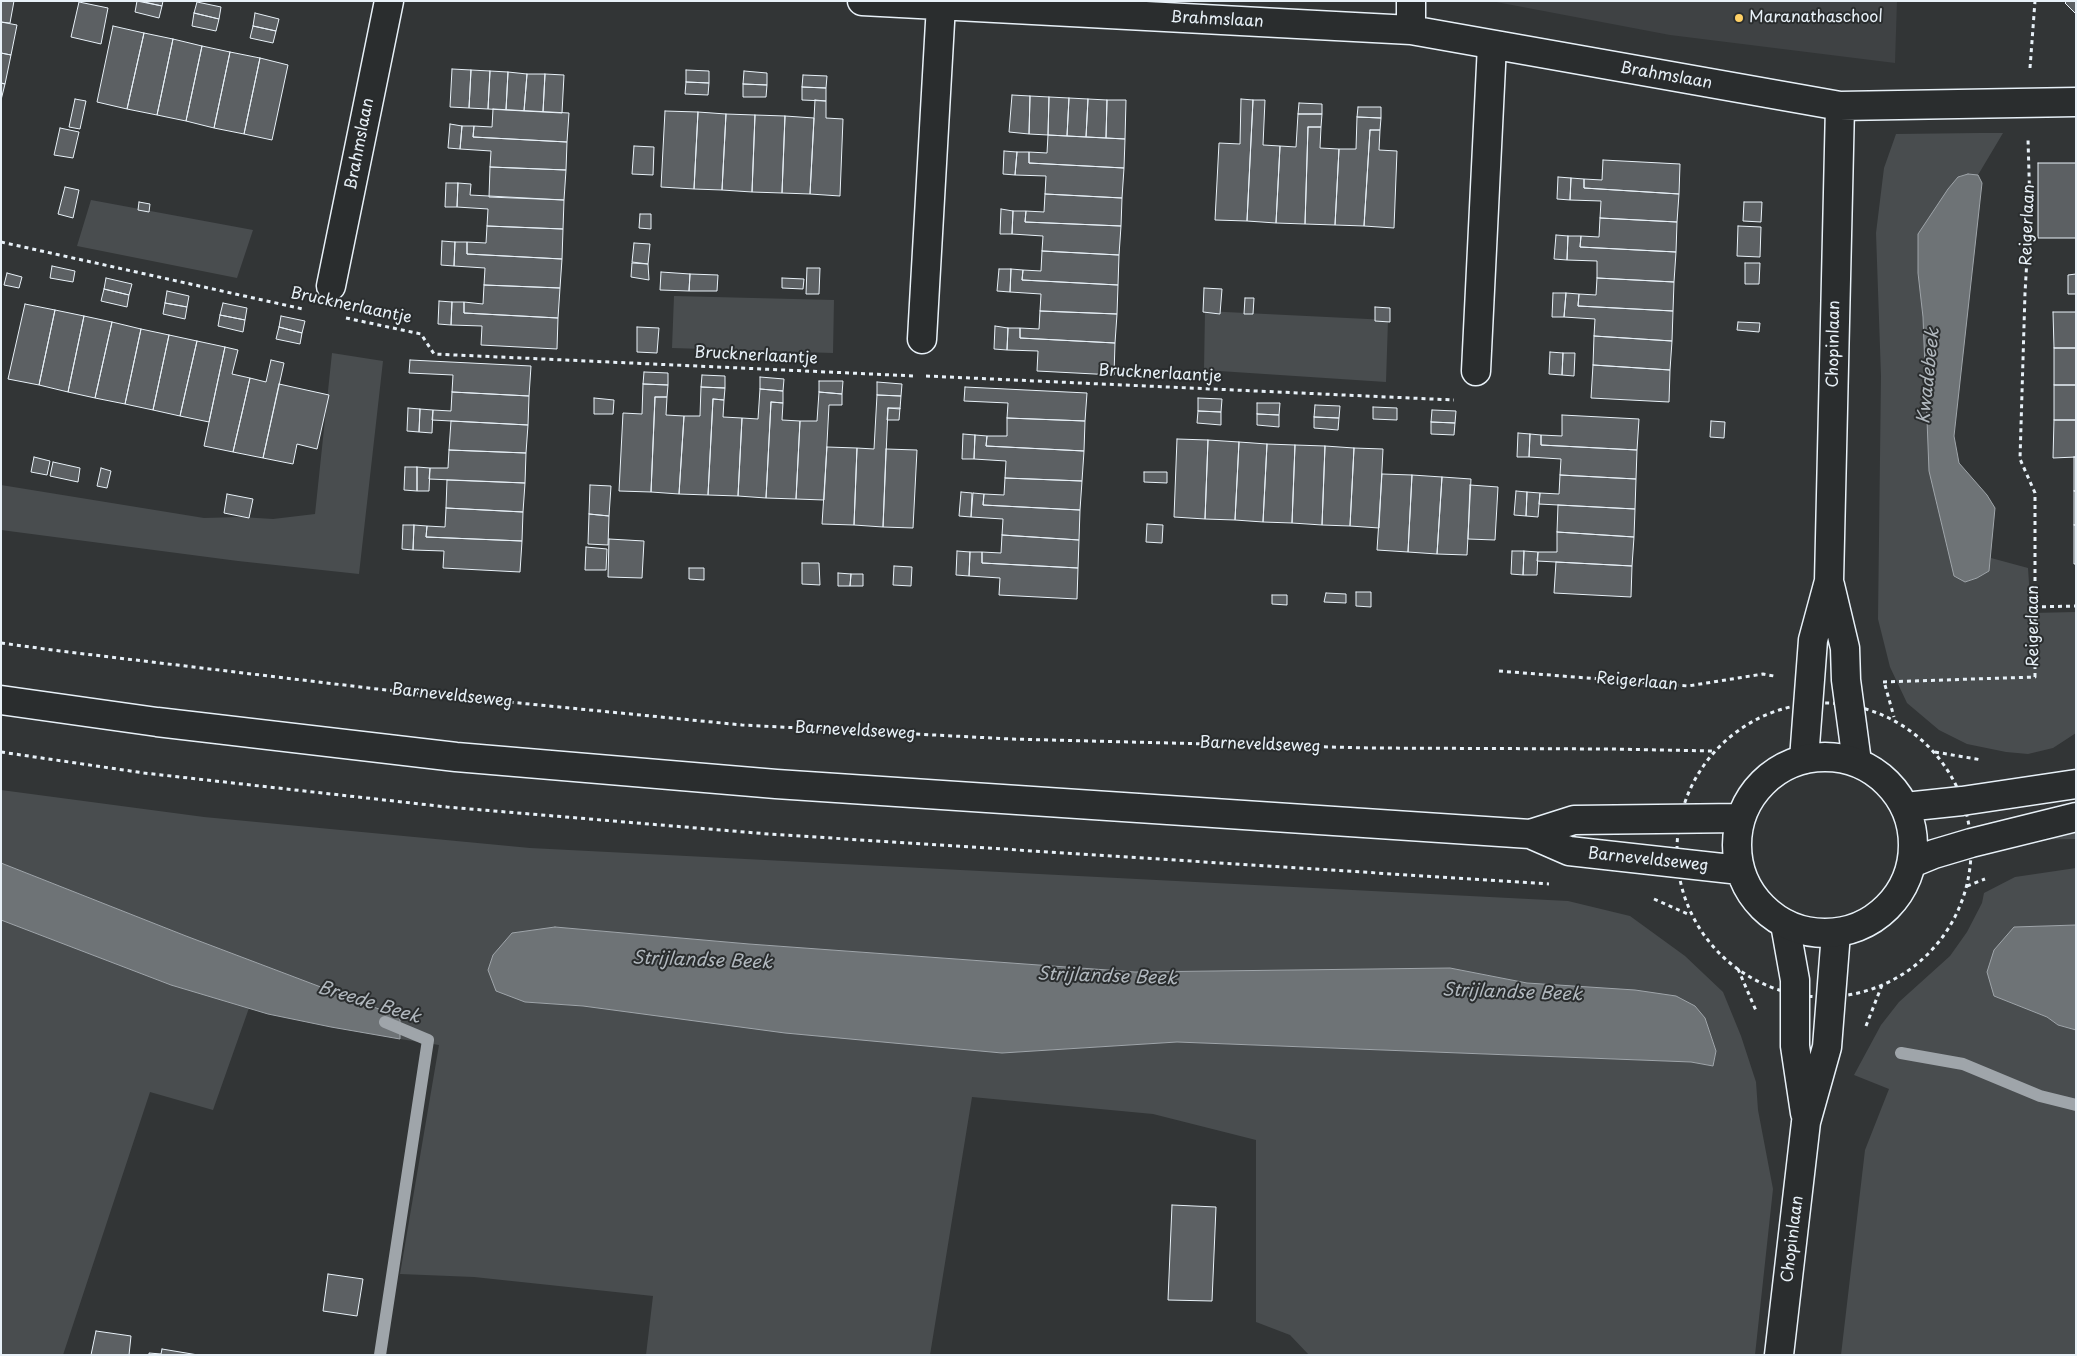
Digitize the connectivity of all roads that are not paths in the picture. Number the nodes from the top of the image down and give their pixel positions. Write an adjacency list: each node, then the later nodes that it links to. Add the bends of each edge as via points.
1 (388, 1): 9 (street, Brahmslaan)
2 (862, 1): 4 (street, Brahmslaan)
3 (1411, 1): 5 (street)
4 (941, 5): 5 (street, Brahmslaan); 10 (street)
5 (1411, 30): 6 (street, Brahmslaan)
6 (1492, 45): 8 (street, Brahmslaan); 11 (street)
7 (2076, 102): 8 (street)
8 (1840, 106): 12 (street, Chopinlaan)
9 (331, 286)
10 (922, 339)
11 (1476, 371)
12 (1829, 581): 14 (street, Chopinlaan, via 1813,640); 15 (street, Chopinlaan, via 1845,648)
13 (1, 700): 20 (street, Barneveldseweg, via 157,722 466,758 776,784)
14 (1804, 758): 15 (street, via 1831,756); 19 (street, via 1783,766 1764,780 1750,797)
15 (1857, 762): 17 (street, via 1886,780)
16 (2076, 784): 17 (street)
17 (1905, 807): 21 (street, via 1913,835)
18 (2076, 817): 21 (street, via 1971,843)
19 (1740, 818): 20 (street, Barneveldseweg, via 1574,820); 22 (street, via 1736,844)
20 (1530, 834): 22 (street, Barneveldseweg, via 1569,852)
21 (1912, 863): 24 (street, via 1902,889 1885,910 1863,925)
22 (1740, 870): 23 (street, via 1749,892 1765,910)
23 (1785, 924): 24 (street, via 1801,930); 25 (street, Chopinlaan, via 1795,980 1795,1046)
24 (1836, 933): 25 (street, Chopinlaan, via 1827,1047)
25 (1806, 1122): 26 (street, Chopinlaan)
26 (1780, 1355)

